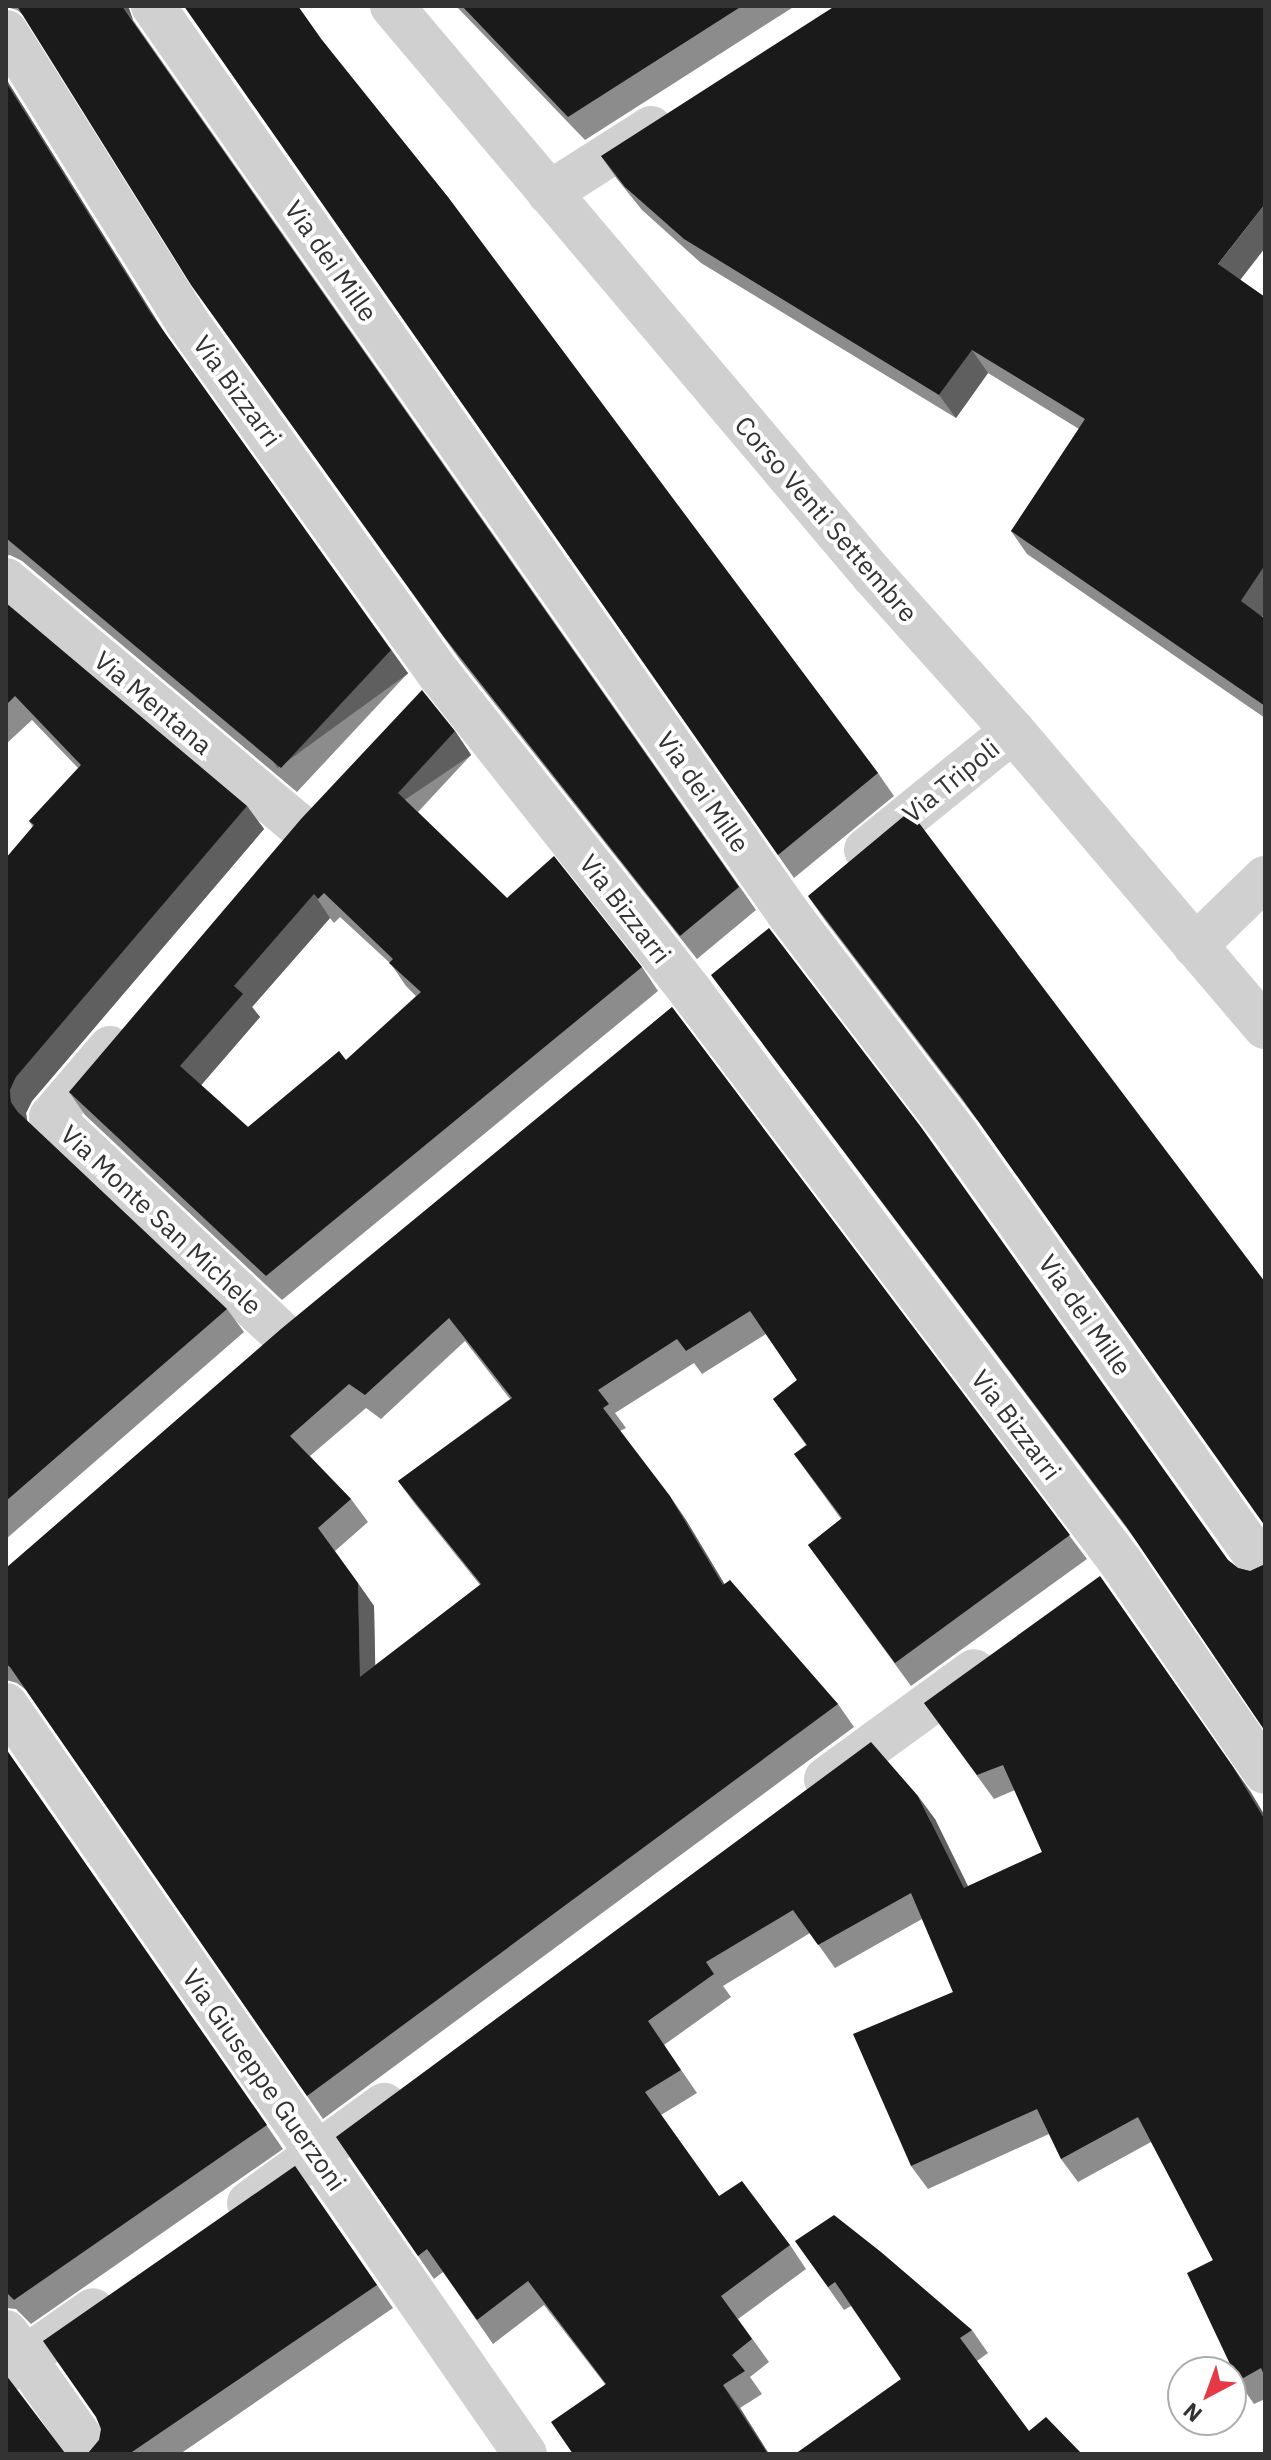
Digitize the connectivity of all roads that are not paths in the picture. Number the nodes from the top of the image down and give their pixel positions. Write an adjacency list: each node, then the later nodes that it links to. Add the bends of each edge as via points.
1 (153, 6): 14 (street, Via dei Mille)
2 (392, 6): 5 (street, Corso Venti Settembre)
3 (6, 32): 7 (street, Via Bizzarri, via 187,322)
4 (682, 108): 5 (street)
5 (549, 193): 9 (street, Corso Venti Settembre, via 872,574)
6 (6, 580): 11 (street, Via Mentana)
7 (440, 675): 8 (street); 16 (street, Via Bizzarri)
8 (407, 710)
9 (1013, 731): 14 (street, Via Tripoli); 15 (street, Corso Venti Settembre)
10 (332, 791): 11 (street)
11 (299, 826): 12 (street)
12 (268, 862)
13 (1265, 878): 15 (street)
14 (788, 913): 16 (street, Via Tripoli); 24 (street, Via dei Mille, via 957,1135)
15 (1195, 946): 19 (street, Corso Venti Settembre)
16 (691, 992): 18 (street, Via Tripoli); 23 (street, Via Bizzarri)
17 (134, 1020): 21 (street, Via Monte San Michele, via 51,1117)
18 (655, 1022)
19 (1265, 1027)
20 (317, 1303): 21 (street)
21 (281, 1333): 22 (street)
22 (245, 1364)
23 (1122, 1564): 25 (street); 28 (street, Via Bizzarri)
24 (1265, 1569)
25 (1084, 1592)
26 (1007, 1648): 29 (street)
27 (6, 1705): 31 (street, Via Giuseppe Guerzoni)
28 (1265, 1772)
29 (791, 1805)
30 (415, 2082): 31 (street)
31 (316, 2156): 32 (street); 36 (street, Via Giuseppe Guerzoni)
32 (214, 2227)
33 (126, 2288): 34 (street)
34 (12, 2354): 35 (street)
35 (92, 2454)
36 (525, 2454)

